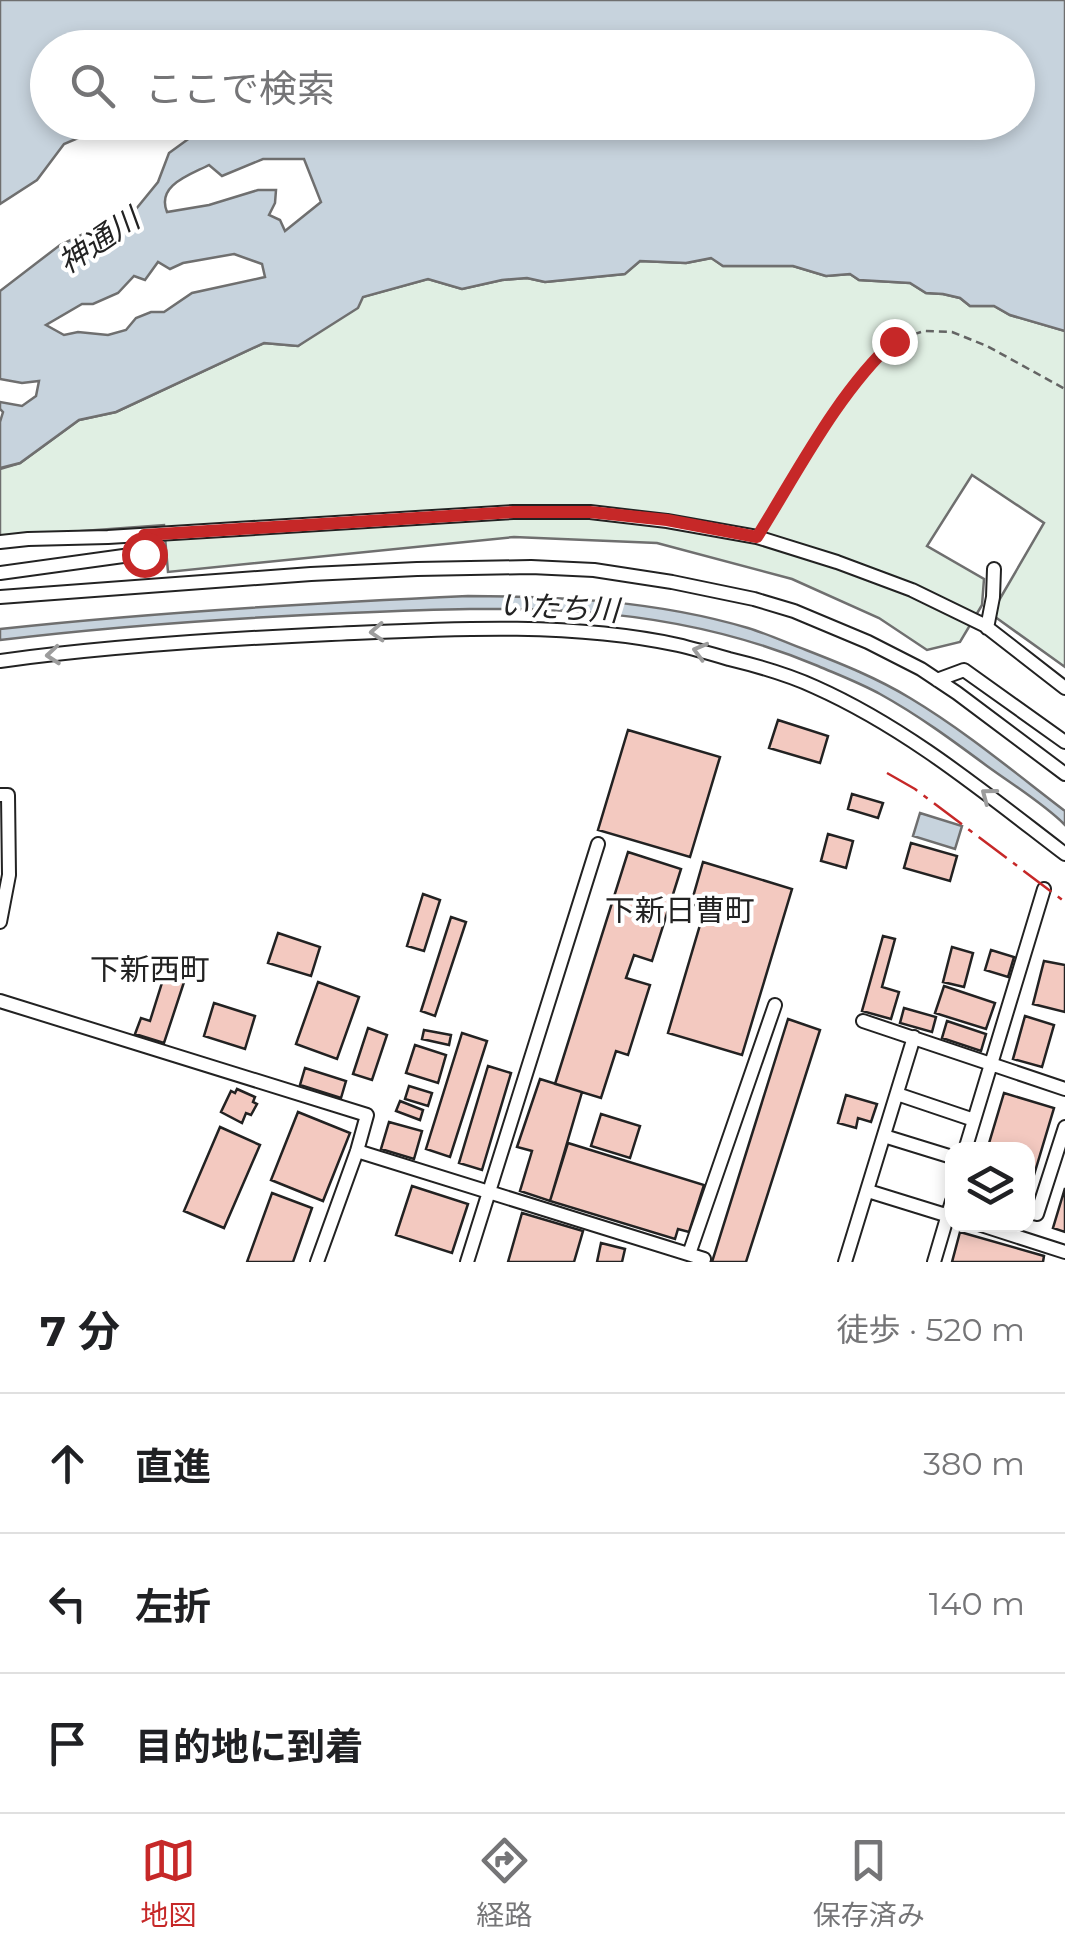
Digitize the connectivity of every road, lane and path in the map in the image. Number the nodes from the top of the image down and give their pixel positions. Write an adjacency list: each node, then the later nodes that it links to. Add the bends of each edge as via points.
1 (1065, 390): 3 (path, via 952,332 924,330 894,341 846,394)
2 (144, 535): 3 (street, via 590,512); 4 (street); 6 (street, via 144,554)
3 (757, 537): 8 (street, via 912,590)
4 (0, 542)
5 (994, 569): 8 (street)
6 (0, 573)
7 (0, 597): 10 (street, via 382,570 594,570 794,611)
8 (988, 628): 11 (street)
9 (0, 661): 16 (street, one-way to 9, via 864,710 769,669 676,645 535,630 410,630)
10 (937, 680): 12 (street, via 964,670); 13 (street)
11 (1065, 688)
12 (1065, 742)
13 (1065, 774)
14 (0, 795): 18 (street, via 8,795 8,875)
15 (598, 844): 32 (street)
16 (1065, 854)
17 (1044, 888): 23 (street)
18 (0, 922)
19 (0, 1001): 30 (street, via 367,1114)
20 (776, 1006): 41 (street, via 697,1256)
21 (863, 1021): 22 (street)
22 (914, 1037): 23 (street); 25 (street)
23 (991, 1064): 24 (street); 26 (street)
24 (1065, 1088)
25 (897, 1094): 26 (street); 28 (street)
26 (974, 1120): 29 (street)
27 (1065, 1127): 34 (street)
28 (884, 1136): 31 (street); 33 (street)
29 (967, 1142)
30 (357, 1151): 32 (street); 42 (street)
31 (945, 1156)
32 (489, 1191): 41 (street); 43 (street)
33 (868, 1191): 35 (street); 44 (street)
34 (1035, 1205)
35 (945, 1214)
36 (945, 1230): 45 (street)
37 (1004, 1232): 39 (street)
38 (1031, 1232): 39 (street)
39 (1031, 1240): 40 (street)
40 (1065, 1252)
41 (673, 1256)
42 (318, 1262)
43 (467, 1262)
44 (846, 1262)
45 (934, 1262)

